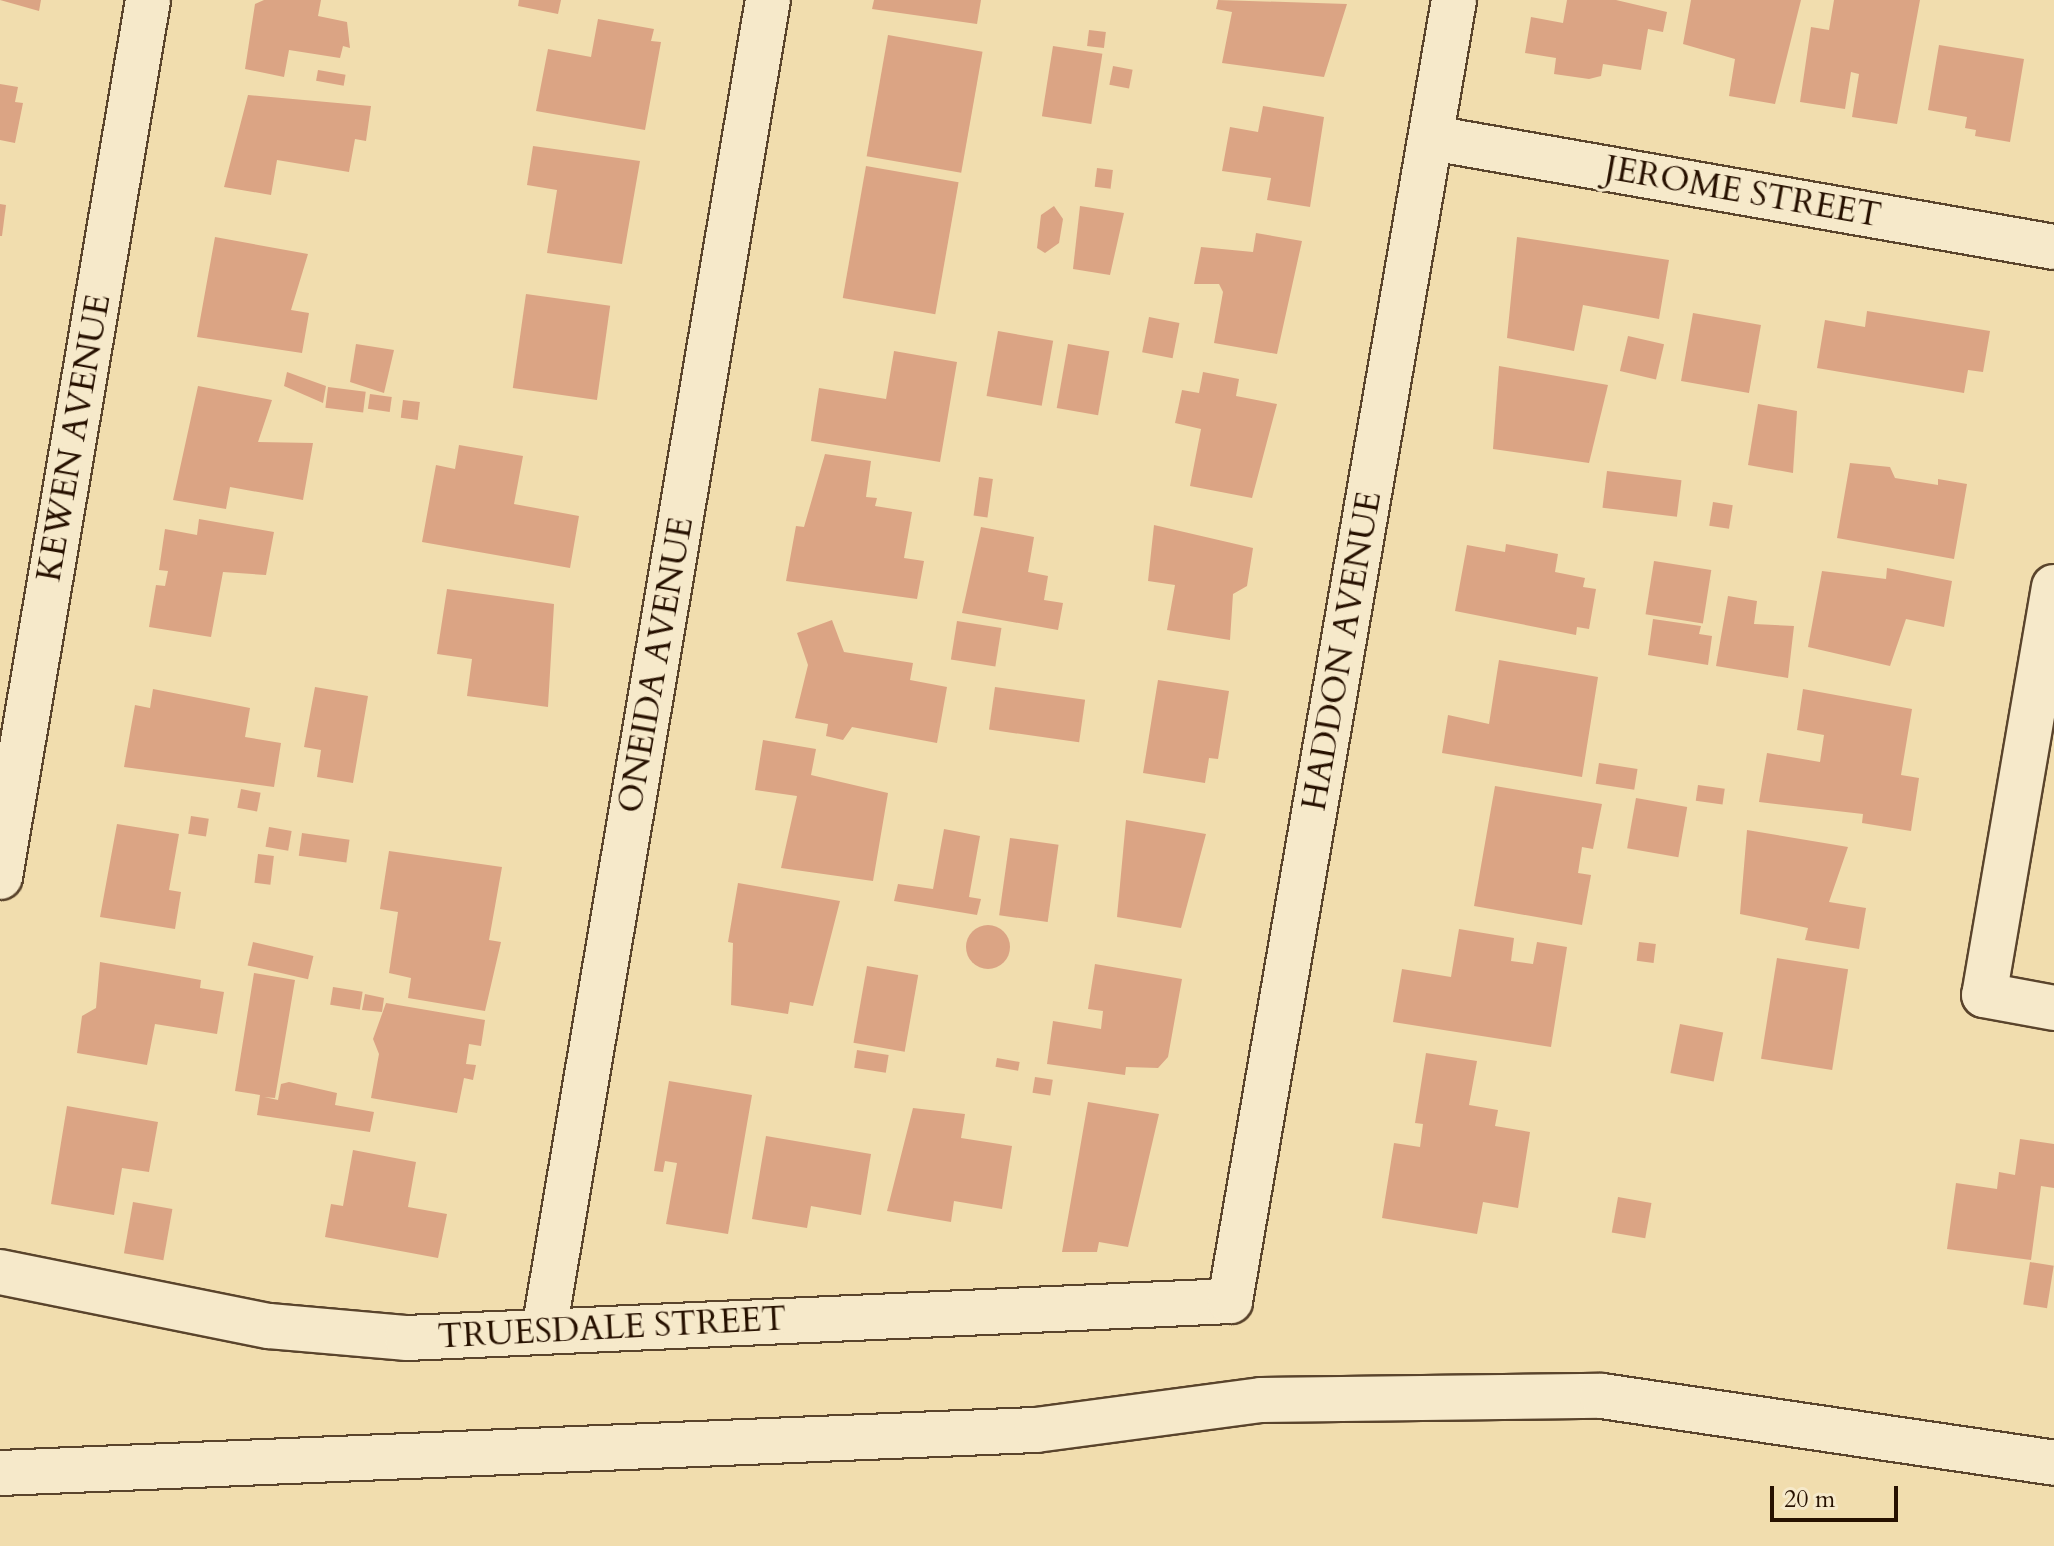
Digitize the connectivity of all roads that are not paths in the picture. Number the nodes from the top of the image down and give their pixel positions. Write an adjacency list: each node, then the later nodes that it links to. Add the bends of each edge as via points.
1 (148, 0): 7 (street, KEWEN AVENUE)
2 (768, 0): 11 (street, ONEIDA AVENUE)
3 (1454, 0): 4 (street, HADDON AVENUE)
4 (1432, 138): 5 (street, JEROME STREET); 10 (street, HADDON AVENUE)
5 (2054, 247)
6 (2054, 587): 8 (street, via 1984,995)
7 (0, 877)
8 (2054, 1008)
9 (0, 1272): 11 (street, TRUESDALE STREET, via 269,1326 407,1338)
10 (1230, 1301): 11 (street, TRUESDALE STREET)
11 (544, 1331)
12 (2054, 1463): 13 (street, via 1602,1396 1261,1400 1036,1430)
13 (0, 1473)

